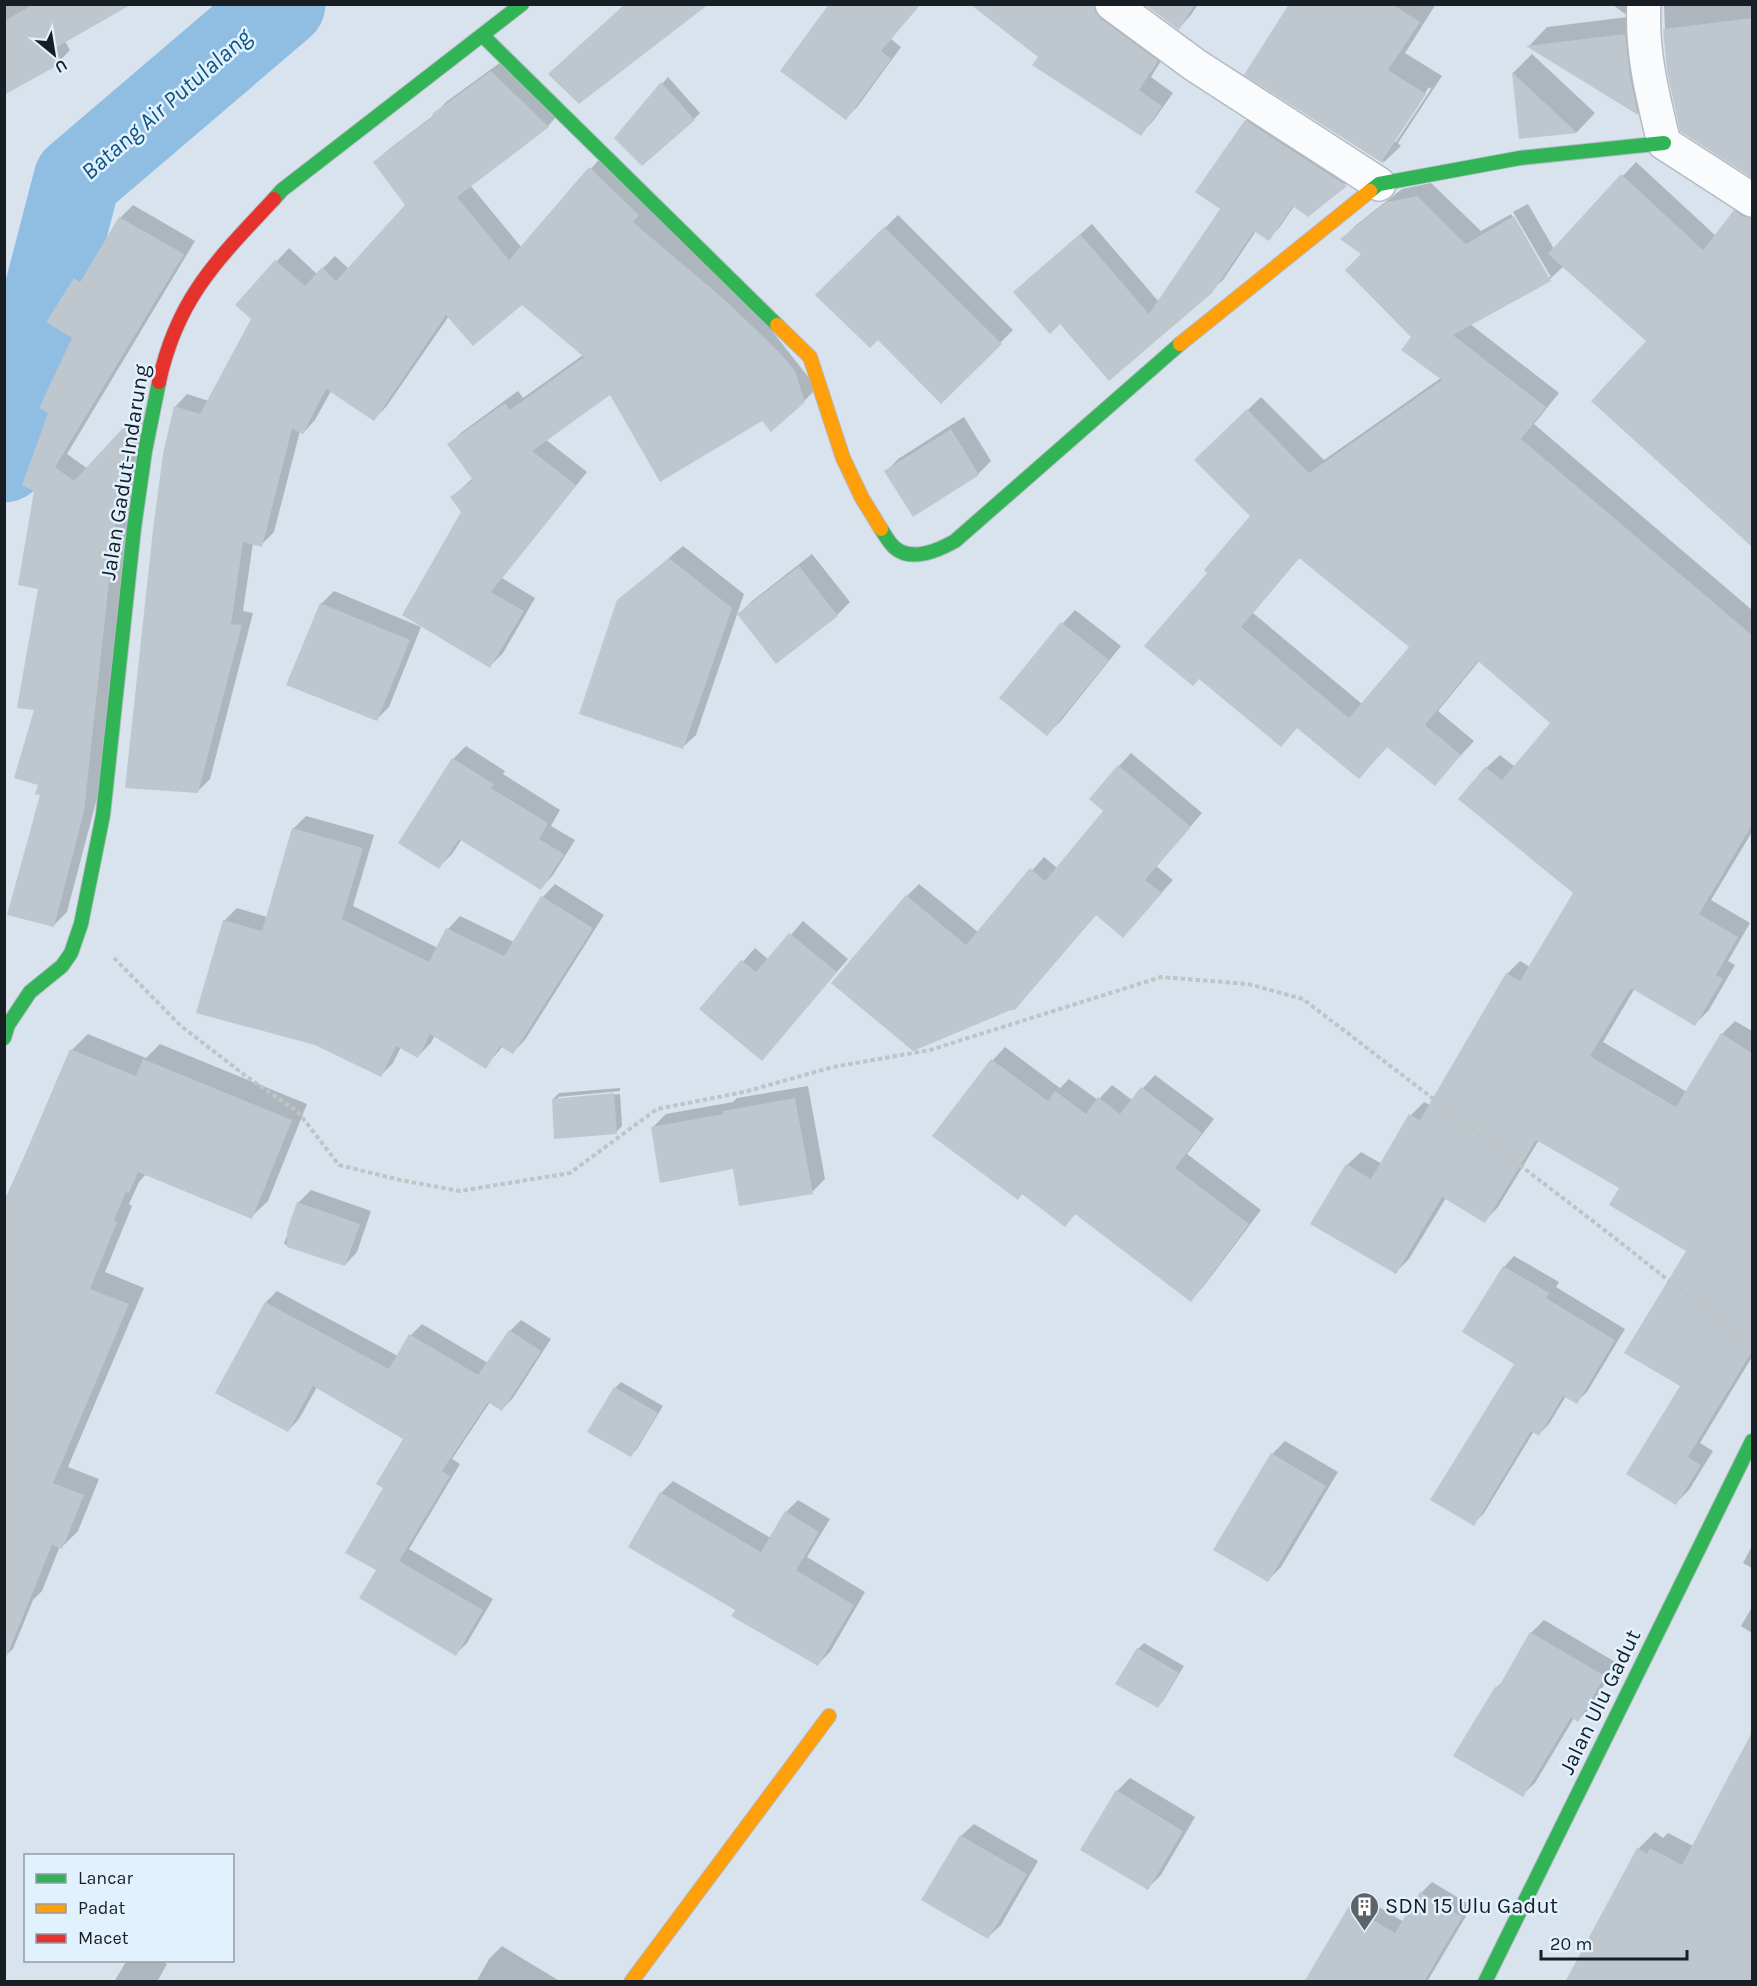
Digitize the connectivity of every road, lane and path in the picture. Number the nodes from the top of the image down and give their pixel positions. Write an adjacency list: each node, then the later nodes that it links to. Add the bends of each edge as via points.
1 (522, 4): 4 (street, Jalan Gadut-Indarung)
2 (1112, 4): 6 (street, via 1195,65)
3 (1644, 4): 5 (street, via 1642,32)
4 (482, 35): 6 (street, via 810,357 843,458 862,498 888,540 897,550 912,554 928,553 955,541 1197,328); 8 (street, Jalan Gadut-Indarung, via 282,190 225,250 183,310 165,355 145,451 103,815)
5 (1664, 143): 6 (street, via 1520,158); 7 (street)
6 (1379, 184)
7 (1752, 200)
8 (81, 924): 9 (street, Jalan Gadut-Indarung, via 71,953 62,966 30,992); 10 (path, via 181,1026 298,1112 339,1165 460,1191 570,1173 657,1109 744,1092 833,1067 930,1050 1161,977 1248,984 1303,999 1730,1329)
9 (4, 1038)
10 (1752, 1342)
11 (1752, 1441): 14 (street, Jalan Ulu Gadut)
12 (829, 1716): 13 (street)
13 (631, 1982)
14 (1485, 1982)

